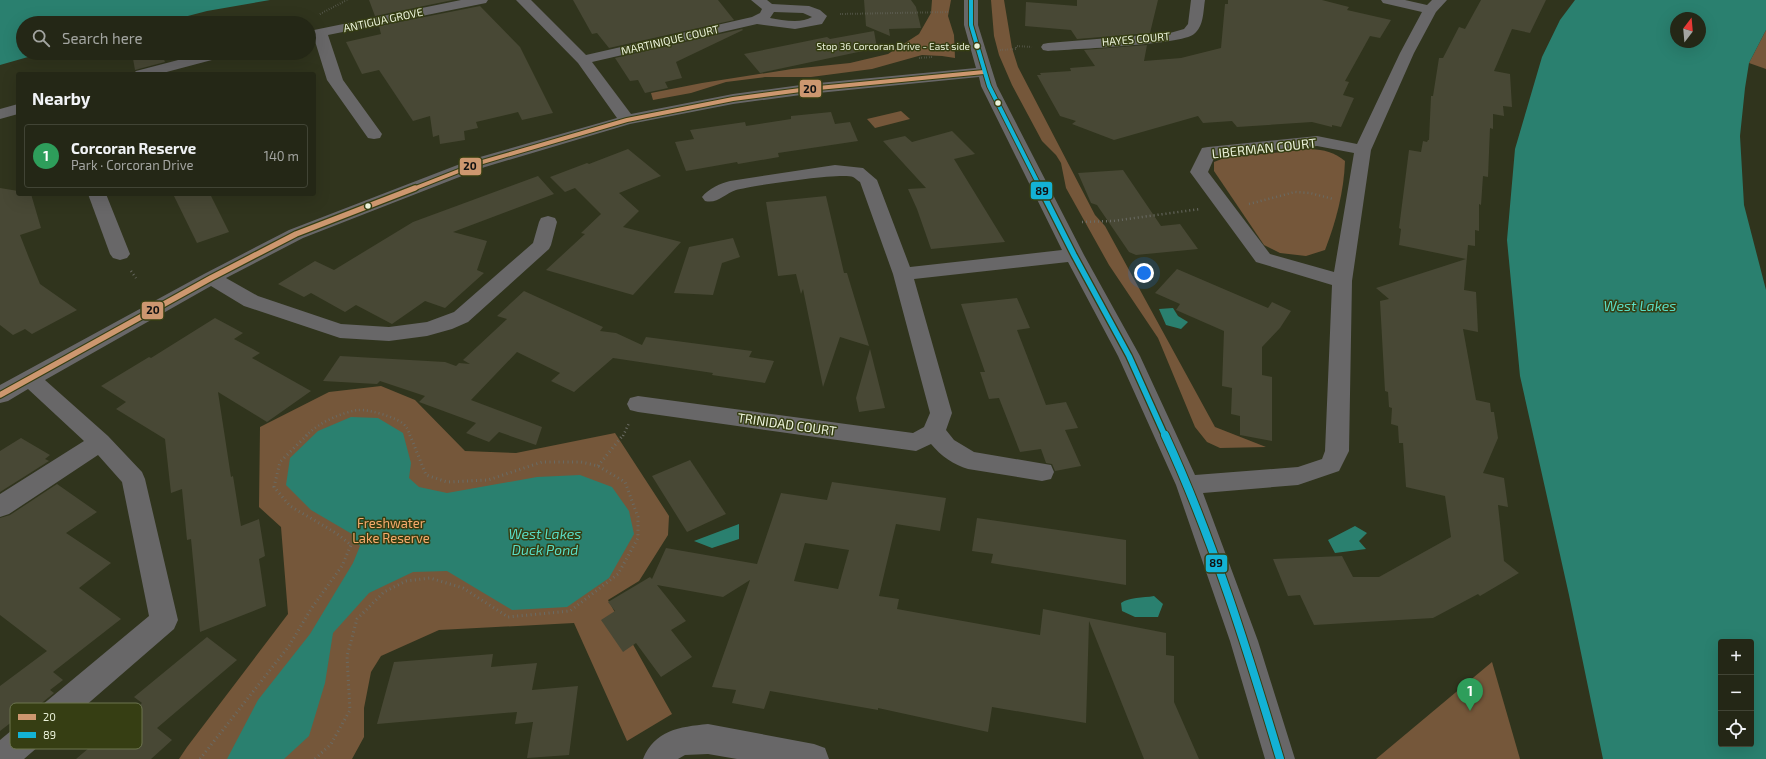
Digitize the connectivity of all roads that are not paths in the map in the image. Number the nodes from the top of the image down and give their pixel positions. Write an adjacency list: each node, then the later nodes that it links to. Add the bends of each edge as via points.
1 (481, 0): 9 (street, ANTIGUA GROVE)
2 (523, 0): 13 (street)
3 (971, 0): 15 (street, via 972,25)
4 (1198, 0): 11 (street, HAYES COURT, via 1195,24 1189,32 1171,36)
5 (1388, 0): 7 (street)
6 (763, 4): 8 (street, via 768,12); 8 (street, MARTINIQUE COURT, via 800,9 820,16 817,21 807,25)
7 (1435, 5): 20 (street, via 1407,53)
8 (757, 20): 13 (street, MARTINIQUE COURT)
9 (316, 34)
10 (316, 36): 19 (street, via 335,80)
11 (1048, 47)
12 (195, 60): 14 (street)
13 (583, 60): 18 (street)
14 (149, 72)
15 (984, 72): 18 (street, via 733,99); 25 (street)
16 (16, 110): 17 (street)
17 (0, 114)
18 (627, 120): 27 (street, via 479,163 402,191 296,234)
19 (374, 134)
20 (1363, 150): 28 (street); 28 (street, LIBERMAN COURT, via 1317,141 1208,152 1198,172 1263,258)
21 (98, 196): 24 (street)
22 (710, 197): 26 (street, via 730,186 835,170 857,172 868,180)
23 (548, 222): 27 (street, via 542,245 461,317 427,329 389,334 340,331 251,301)
24 (120, 254)
25 (1074, 255): 26 (street); 35 (street, via 1129,356)
26 (903, 274): 32 (street, via 941,413)
27 (211, 278): 29 (street)
28 (1342, 281): 35 (street, via 1338,451 1331,465 1298,476)
29 (29, 378): 30 (street); 33 (street)
30 (0, 395)
31 (638, 404): 32 (street, TRINIDAD COURT, via 916,442)
32 (934, 432): 34 (street, via 946,446 968,460)
33 (100, 442): 36 (street); 37 (street, via 133,479 164,620)
34 (1042, 472)
35 (1188, 486): 42 (street, via 1244,642)
36 (0, 507)
37 (67, 703)
38 (13, 749): 39 (street)
39 (1, 759)
40 (658, 759): 41 (street, via 666,749 683,741 708,739)
41 (814, 759)
42 (1280, 759)

